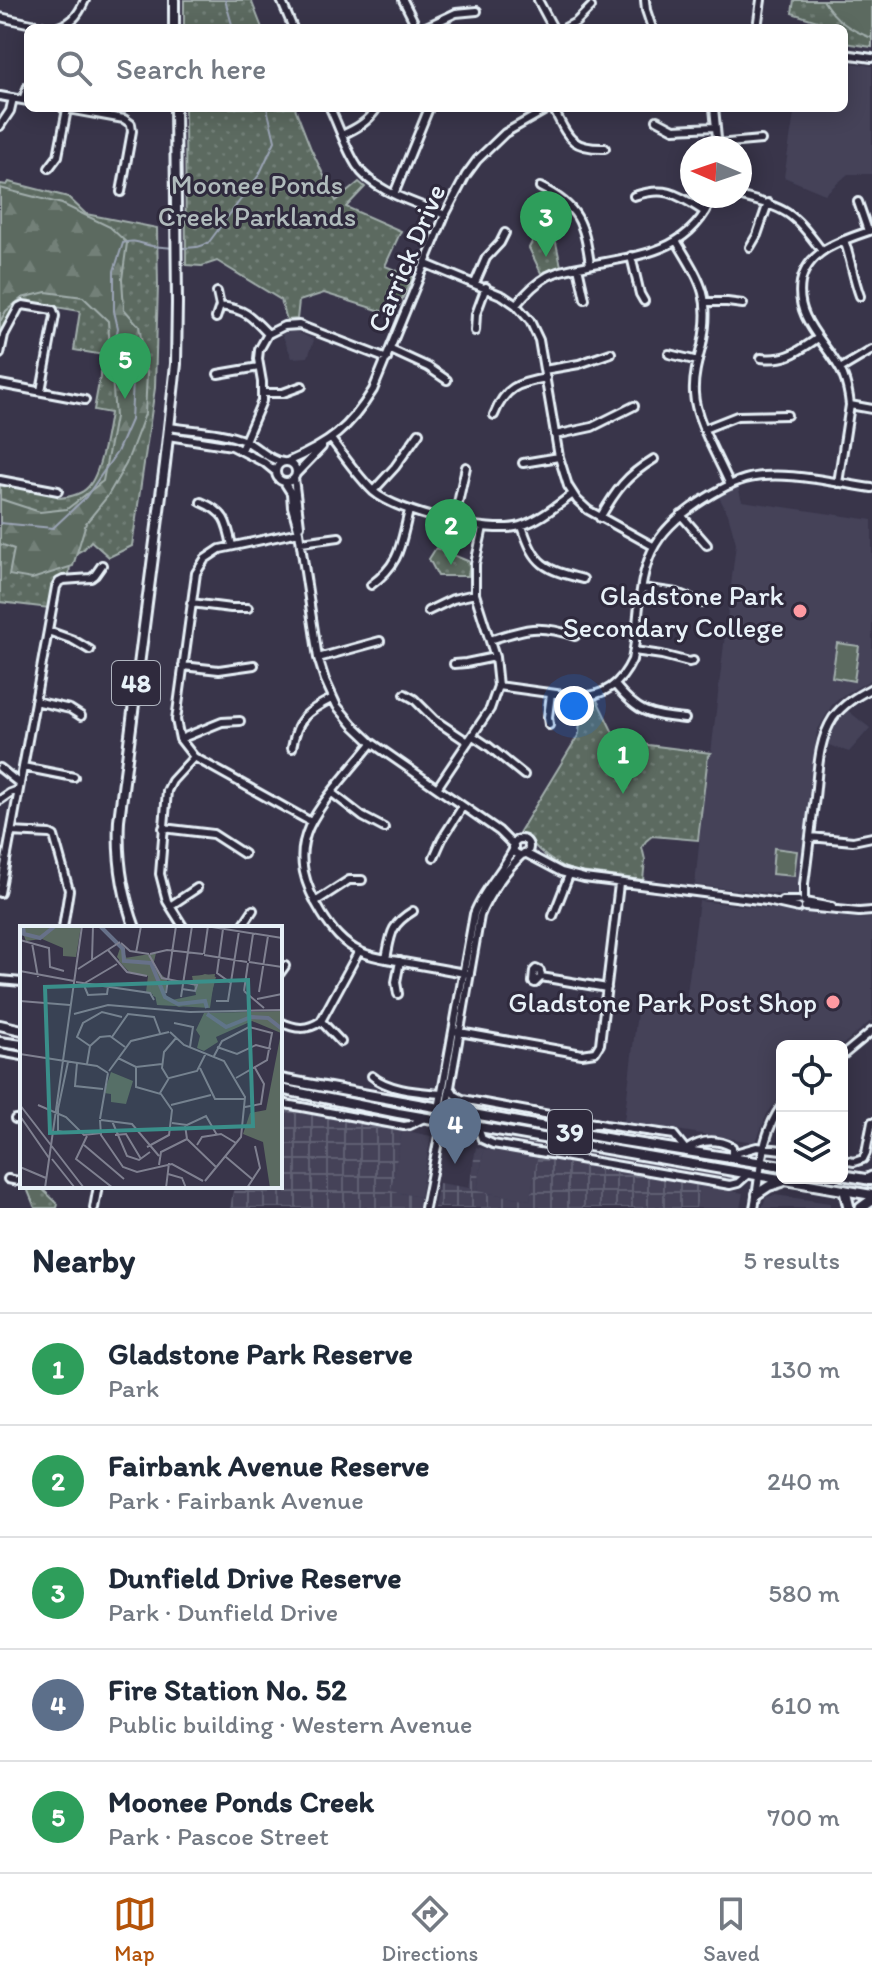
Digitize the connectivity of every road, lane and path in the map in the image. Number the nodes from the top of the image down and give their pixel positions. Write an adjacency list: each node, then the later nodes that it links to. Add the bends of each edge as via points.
1 (84, 0): 14 (street)
2 (174, 0): 15 (main road)
3 (281, 0): 16 (street)
4 (403, 0): 17 (street)
5 (538, 0): 19 (street)
6 (645, 0): 21 (street)
7 (761, 0): 22 (street)
8 (591, 7): 20 (street)
9 (477, 11): 18 (street)
10 (0, 17): 11 (street)
11 (33, 23): 12 (street); 13 (street)
12 (37, 24)
13 (52, 24)
14 (68, 24)
15 (174, 24)
16 (291, 24)
17 (415, 24)
18 (432, 24)
19 (551, 24)
20 (571, 24)
21 (651, 24)
22 (758, 24)
23 (848, 55): 24 (street)
24 (872, 58)
25 (0, 96): 26 (street)
26 (13, 98): 27 (street); 38 (street)
27 (24, 100)
28 (65, 112): 45 (street, via 58,156)
29 (86, 112): 47 (street, via 124,119 133,128)
30 (175, 112): 104 (main road, 48, via 177,349)
31 (332, 112): 40 (street)
32 (374, 112): 40 (street)
33 (427, 112): 48 (street)
34 (543, 112): 55 (street, Carrick Drive, via 522,122 477,160)
35 (554, 112): 44 (street, via 577,145)
36 (714, 112): 39 (street)
37 (657, 120): 39 (street, via 674,129)
38 (0, 126)
39 (715, 127): 41 (street)
40 (342, 135): 48 (street, via 367,179)
41 (716, 136)
42 (761, 140): 43 (street)
43 (752, 141)
44 (605, 148)
45 (49, 168)
46 (540, 187): 64 (street, via 564,200 580,220)
47 (121, 192)
48 (394, 194): 55 (street)
49 (634, 196): 54 (street, via 666,191)
50 (752, 199): 52 (street)
51 (858, 202): 56 (street)
52 (768, 203): 60 (street); 61 (street, via 794,216)
53 (707, 208): 54 (street)
54 (705, 212): 59 (street)
55 (445, 215): 63 (street, Carrick Drive)
56 (870, 231): 58 (street)
57 (505, 233): 66 (street)
58 (844, 240): 61 (street); 69 (street)
59 (677, 242): 62 (street); 72 (street)
60 (750, 247)
61 (822, 251): 79 (street, via 804,274 800,295)
62 (631, 256): 64 (street); 71 (street)
63 (426, 264): 66 (street); 80 (street, Carrick Drive)
64 (590, 264): 65 (street)
65 (578, 267): 70 (street); 74 (street, via 549,275)
66 (475, 283): 67 (street)
67 (486, 287): 74 (street); 77 (street)
68 (217, 292): 75 (street)
69 (860, 296)
70 (585, 299)
71 (644, 301)
72 (706, 302): 73 (street); 87 (street)
73 (743, 304)
74 (516, 305): 91 (street, via 539,340)
75 (220, 306): 76 (street); 78 (street, via 248,313)
76 (216, 318)
77 (475, 331)
78 (268, 334): 86 (street, via 299,325); 88 (street, via 259,350)
79 (818, 338): 85 (street, via 787,357); 89 (street)
80 (391, 350): 86 (street, Carrick Drive); 92 (street)
81 (872, 350): 89 (street)
82 (611, 353): 91 (street)
83 (0, 354): 95 (street, via 19,307 53,310)
84 (669, 354): 87 (street)
85 (761, 358)
86 (387, 359): 108 (street, Carrick Drive, via 359,413)
87 (698, 361): 103 (street, via 694,390)
88 (259, 367): 90 (street); 96 (street)
89 (840, 369): 98 (street)
90 (218, 374)
91 (545, 374): 101 (street, via 510,389); 107 (street)
92 (447, 380)
93 (0, 384): 95 (street)
94 (302, 386): 96 (street)
95 (41, 391): 97 (street)
96 (263, 393): 110 (street)
97 (85, 400)
98 (850, 405): 100 (street); 124 (street)
99 (634, 406): 107 (street, via 592,427)
100 (872, 409)
101 (494, 415)
102 (787, 415): 103 (street, via 737,416)
103 (704, 429): 125 (street)
104 (169, 432): 105 (street); 109 (street); 215 (main road, 48, via 119,820 120,868)
105 (208, 432): 109 (street); 110 (street)
106 (419, 433): 128 (street)
107 (555, 435): 114 (street)
108 (331, 439): 111 (street, Carrick Drive); 128 (street)
109 (207, 442): 112 (street)
110 (245, 442): 112 (street); 116 (street)
111 (324, 445): 113 (street, Carrick Drive); 118 (street, Carrick Drive)
112 (241, 450): 120 (street)
113 (299, 456): 116 (street, Carrick Drive); 118 (street)
114 (559, 457): 117 (street); 129 (street)
115 (654, 459): 133 (street, via 615,491)
116 (285, 462): 120 (street); 121 (street, via 293,465)
117 (523, 463)
118 (305, 465): 121 (street, Carrick Drive)
119 (466, 467): 134 (street)
120 (276, 472): 123 (street)
121 (294, 476): 123 (street); 137 (street)
122 (0, 480): 127 (street)
123 (284, 482): 137 (street)
124 (838, 483): 125 (street, via 773,476); 126 (street)
125 (730, 485): 132 (street)
126 (872, 488)
127 (58, 491)
128 (373, 491): 131 (street)
129 (573, 494): 133 (street); 135 (street)
130 (201, 502): 141 (street, via 224,517)
131 (409, 511): 134 (street); 145 (street, via 393,564)
132 (681, 515): 140 (street); 142 (street)
133 (600, 518): 142 (street)
134 (454, 521): 136 (street)
135 (522, 526): 136 (street); 144 (street, via 538,561)
136 (483, 527): 147 (street)
137 (299, 532): 139 (street); 141 (street)
138 (339, 537): 139 (street)
139 (301, 542): 159 (street)
140 (707, 545)
141 (232, 546): 148 (street, via 215,551 202,563)
142 (653, 546): 146 (street)
143 (102, 565): 152 (street, via 91,578 59,582)
144 (583, 579)
145 (371, 585)
146 (642, 588): 149 (street); 157 (street)
147 (475, 594): 151 (street); 154 (street)
148 (191, 603): 150 (street); 163 (street)
149 (702, 603)
150 (248, 608)
151 (428, 611)
152 (48, 631): 156 (street); 170 (street)
153 (575, 636): 154 (street, via 530,628)
154 (490, 640): 158 (street)
155 (380, 641): 159 (street)
156 (90, 650)
157 (634, 651): 160 (street); 164 (street)
158 (495, 657): 161 (street); 165 (street)
159 (318, 658): 169 (street)
160 (693, 661)
161 (454, 664)
162 (254, 665): 163 (street, via 219,670)
163 (183, 666): 175 (street, via 176,720)
164 (615, 685): 168 (street, via 590,697); 172 (street, via 644,712)
165 (498, 686): 168 (street); 176 (street)
166 (872, 688): 194 (street, via 841,708 826,732)
167 (405, 694): 176 (street, via 435,720)
168 (551, 694): 174 (street)
169 (333, 698): 177 (street); 178 (street, via 303,717)
170 (35, 701): 171 (street); 180 (street)
171 (81, 716)
172 (685, 719)
173 (240, 721): 175 (street, via 222,722)
174 (549, 725)
175 (180, 739): 179 (street)
176 (470, 739): 182 (street, via 488,746); 185 (street)
177 (372, 743): 185 (street); 186 (street)
178 (292, 748)
179 (194, 757): 189 (street); 190 (street, via 167,791)
180 (23, 767): 183 (street); 184 (street)
181 (0, 768): 184 (street)
182 (524, 775)
183 (74, 777)
184 (19, 787): 187 (street); 193 (street)
185 (437, 788): 188 (street)
186 (332, 793): 189 (street); 191 (street)
187 (0, 800)
188 (463, 806): 192 (street); 200 (street)
189 (311, 822): 207 (street, via 302,861)
190 (163, 828): 199 (street, via 213,834); 209 (street, via 160,874)
191 (384, 828)
192 (499, 831): 196 (street); 197 (street)
193 (11, 832): 205 (street); 214 (street, via 54,836 69,890)
194 (810, 837): 195 (street); 208 (street)
195 (872, 837)
196 (520, 839): 197 (street); 198 (street, via 526,841)
197 (514, 847): 198 (street, via 518,853); 206 (street)
198 (526, 851): 201 (street); 206 (street)
199 (244, 854)
200 (434, 857)
201 (569, 875): 203 (street); 213 (street)
202 (362, 880): 207 (street, via 349,880)
203 (619, 884): 208 (street); 227 (street)
204 (197, 888): 209 (street)
205 (0, 893)
206 (488, 894): 223 (street)
207 (315, 902): 218 (street, via 337,934)
208 (802, 903): 212 (street)
209 (170, 906): 216 (street)
210 (253, 910): 217 (street)
211 (413, 911): 219 (street, via 394,926)
212 (872, 911)
213 (553, 916)
214 (63, 926)
215 (134, 926)
216 (183, 926)
217 (242, 926)
218 (359, 951): 219 (street); 229 (street)
219 (386, 959): 220 (street)
220 (400, 961): 223 (street); 228 (street)
221 (285, 966): 222 (street)
222 (282, 970)
223 (467, 973): 234 (street)
224 (541, 977): 227 (street)
225 (0, 980): 226 (street)
226 (20, 982)
227 (607, 988): 234 (street, via 600,1044 590,1054)
228 (398, 994)
229 (321, 1021): 230 (street, via 304,1028); 236 (street)
230 (282, 1023)
231 (0, 1025): 232 (main road)
232 (20, 1030)
233 (872, 1031): 238 (street)
234 (457, 1032): 243 (street); 245 (street)
235 (0, 1042): 237 (main road)
236 (341, 1042)
237 (20, 1045)
238 (848, 1051)
239 (0, 1052): 240 (street)
240 (20, 1056)
241 (372, 1076): 245 (street, via 388,1085)
242 (282, 1079): 249 (main road, 39)
243 (450, 1087): 247 (street, via 458,1098); 249 (street)
244 (282, 1089): 248 (main road, 39)
245 (442, 1094): 249 (street)
246 (282, 1103): 253 (street)
247 (484, 1103): 251 (street); 256 (street)
248 (361, 1106): 252 (main road, 39); 253 (street)
249 (443, 1109): 251 (main road, 39); 254 (street)
250 (778, 1112): 260 (street)
251 (462, 1113): 258 (main road, 39)
252 (424, 1118): 253 (street, via 404,1126); 254 (main road, 39)
253 (370, 1120)
254 (442, 1121): 257 (main road, 39); 259 (street)
255 (872, 1122): 265 (street, via 866,1153 861,1161)
256 (596, 1123): 258 (street); 262 (street, via 674,1135)
257 (478, 1128): 259 (street); 263 (main road, 39); 269 (street, via 484,1142)
258 (573, 1132): 262 (main road, 39)
259 (439, 1136): 285 (street)
260 (764, 1147): 261 (street); 264 (street, via 735,1153); 267 (street)
261 (776, 1149)
262 (686, 1150): 264 (main road, 39); 264 (street, via 705,1141 728,1144)
263 (650, 1157): 266 (main road, 39); 269 (street)
264 (732, 1159): 267 (main road, 39)
265 (848, 1161)
266 (679, 1163): 270 (main road, 39); 273 (street)
267 (762, 1163): 268 (main road, 39); 271 (street)
268 (776, 1165)
269 (634, 1169): 273 (street)
270 (748, 1174): 271 (main road, 39); 273 (street, via 730,1185)
271 (760, 1176): 275 (main road, 39); 282 (street)
272 (848, 1176): 276 (main road)
273 (686, 1178)
274 (8, 1179): 277 (street)
275 (776, 1179)
276 (871, 1179)
277 (20, 1180)
278 (776, 1184): 282 (main road)
279 (804, 1184): 281 (main road, 39)
280 (98, 1188): 284 (street)
281 (845, 1191): 283 (main road, 39); 287 (highway)
282 (757, 1194): 286 (street)
283 (872, 1198): 288 (highway)
284 (94, 1208)
285 (425, 1208)
286 (754, 1208)
287 (849, 1208)
288 (861, 1208)

